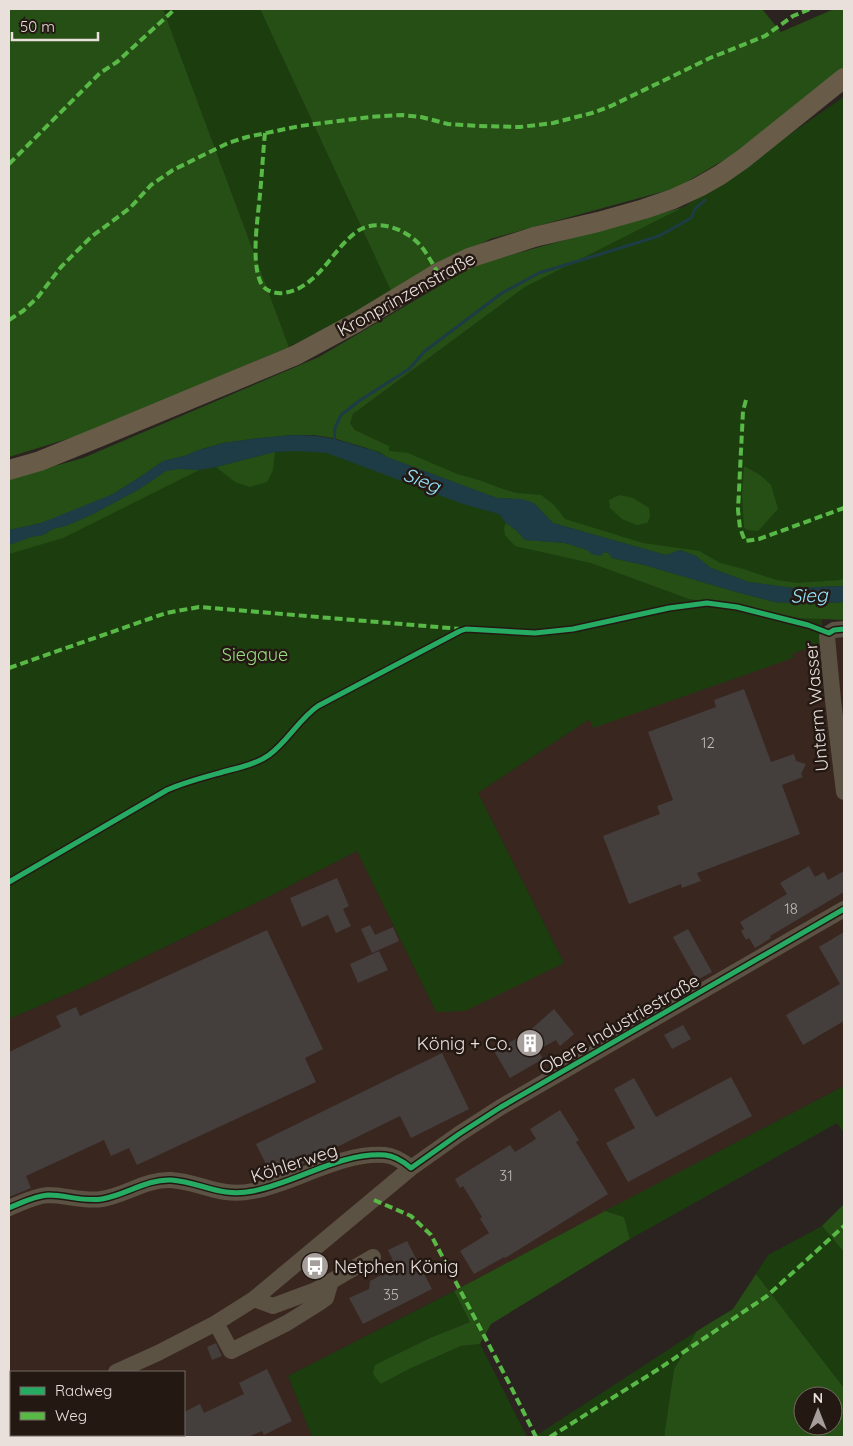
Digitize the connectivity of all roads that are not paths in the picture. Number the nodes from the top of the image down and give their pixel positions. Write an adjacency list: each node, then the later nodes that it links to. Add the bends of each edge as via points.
1 (844, 78): 2 (main road, Kronprinzenstraße, via 743,159 699,187 644,209 534,237 469,258 296,355 100,438)
2 (9, 470)
3 (844, 629): 4 (street, Unterm Wasser, via 834,630 827,637)
4 (844, 792)
5 (844, 909): 6 (street, Obere Industriestraße, via 501,1107)
6 (411, 1168): 7 (street, Köhlerweg, via 402,1160 386,1155 360,1156 235,1194 162,1180 101,1199 47,1195); 10 (street, Obere Industriestraße)
7 (9, 1208)
8 (374, 1257): 9 (street)
9 (331, 1281): 10 (street, via 273,1306); 11 (street, via 326,1298 319,1303 231,1352)
10 (254, 1298): 11 (street, Obere Industriestraße)
11 (216, 1323): 12 (street, Obere Industriestraße)
12 (118, 1371)

